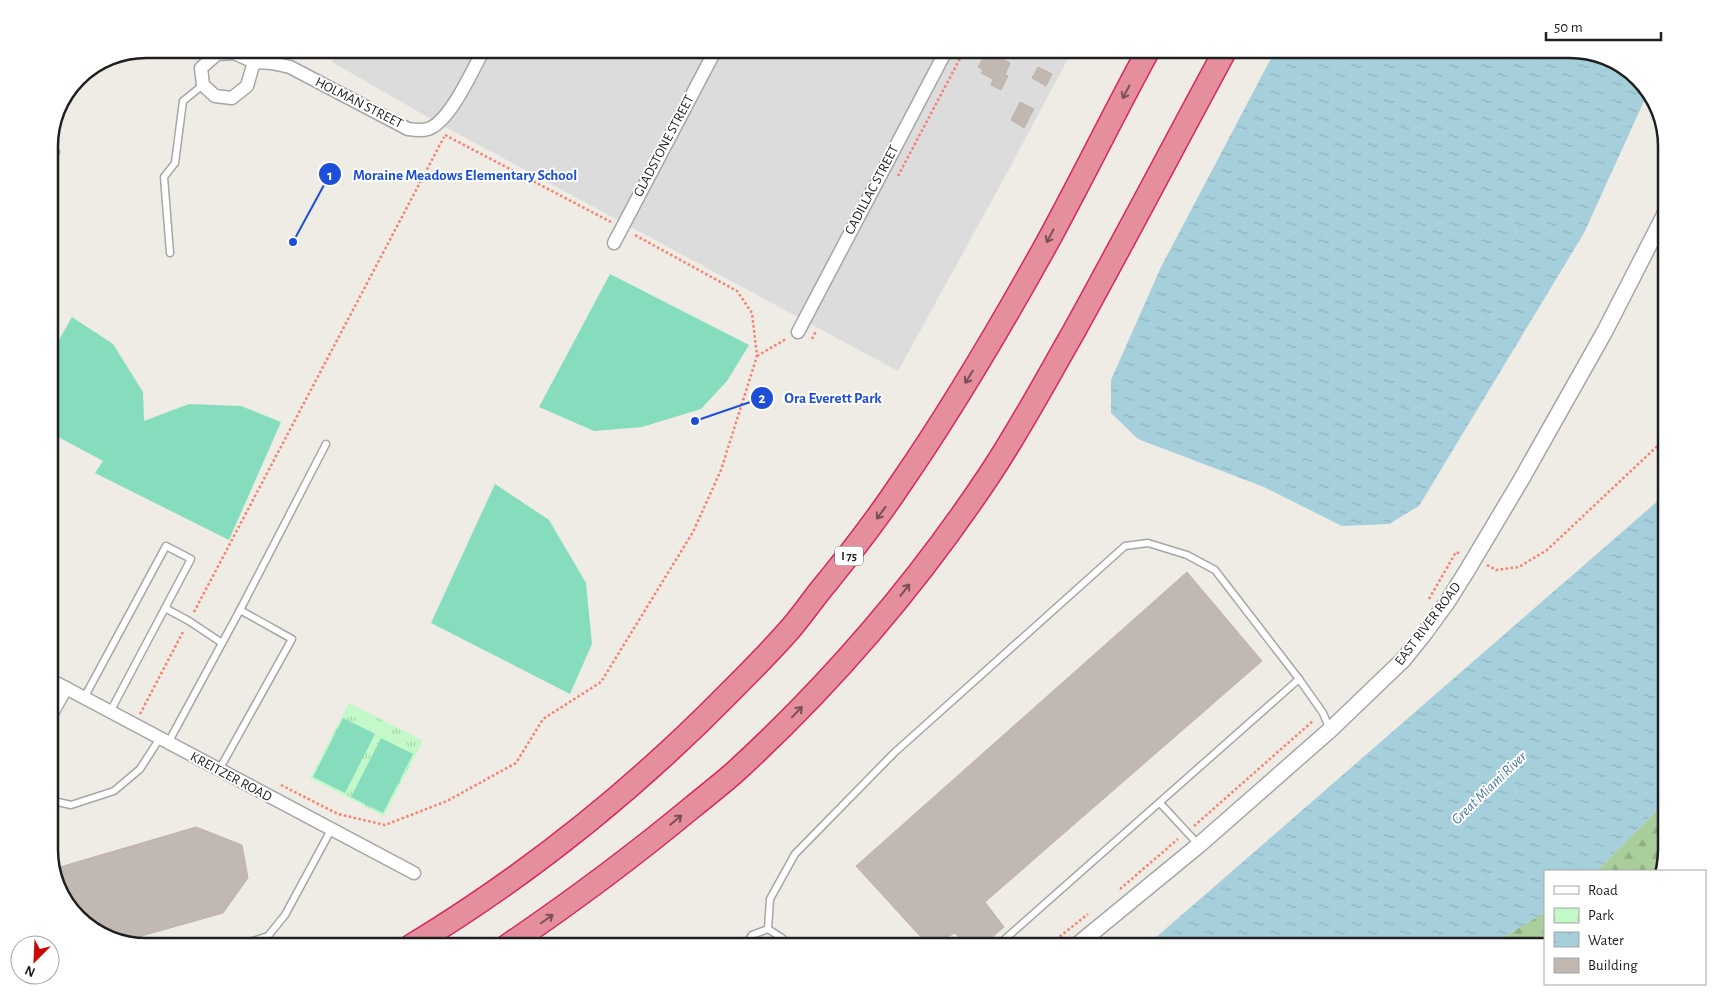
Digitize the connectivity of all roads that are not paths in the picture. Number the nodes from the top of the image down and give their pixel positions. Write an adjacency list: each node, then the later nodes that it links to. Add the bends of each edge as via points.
1 (212, 58): 9 (street, HOLMAN STREET, via 201,68)
2 (245, 58): 8 (street, HOLMAN STREET)
3 (479, 58): 8 (street, HOLMAN STREET, via 446,115 438,123 419,130 408,128 290,67)
4 (711, 58): 11 (street, GLADSTONE STREET)
5 (942, 58): 13 (street, CADILLAC STREET)
6 (1144, 58): 34 (highway, I 75, one-way to 34, via 1046,244 969,378 899,487 792,627 665,757 561,842 472,908)
7 (1221, 58): 35 (highway, one-way to 7, via 610,873 732,774 836,672 884,617 992,472 1096,291)
8 (254, 62): 9 (street, via 247,86 232,98 215,96)
9 (203, 85): 12 (lane, via 183,101 175,163 164,177)
10 (1658, 227): 24 (street, EAST RIVER ROAD, via 1521,480 1448,601 1403,660)
11 (614, 242)
12 (170, 253)
13 (798, 332)
14 (326, 444): 16 (lane)
15 (165, 608): 17 (lane); 21 (lane, via 191,559 166,546); 23 (lane)
16 (240, 610): 17 (lane); 26 (lane, via 292,639)
17 (222, 643): 25 (lane)
18 (1299, 679): 24 (lane, via 1323,713); 28 (lane); 32 (lane, via 1215,570 1187,555 1148,542 1125,546 894,753 795,854 770,899)
19 (58, 684): 20 (street, KREITZER ROAD)
20 (66, 688): 21 (street, KREITZER ROAD); 22 (street)
21 (84, 698): 23 (street, KREITZER ROAD)
22 (58, 703)
23 (110, 712): 25 (street, KREITZER ROAD)
24 (1330, 730): 30 (street, EAST RIVER ROAD)
25 (164, 741): 26 (street, KREITZER ROAD); 27 (lane, via 140,769 114,791 71,805)
26 (219, 770): 29 (street, KREITZER ROAD)
27 (58, 802)
28 (1160, 803): 30 (lane); 38 (lane)
29 (331, 830): 31 (street, KREITZER ROAD); 33 (lane, via 285,915 268,936)
30 (1199, 845): 39 (street, EAST RIVER ROAD)
31 (414, 873)
32 (768, 928): 36 (lane); 37 (lane)
33 (262, 938)
34 (424, 938)
35 (518, 938)
36 (750, 938)
37 (782, 938)
38 (1006, 938)
39 (1086, 938)

